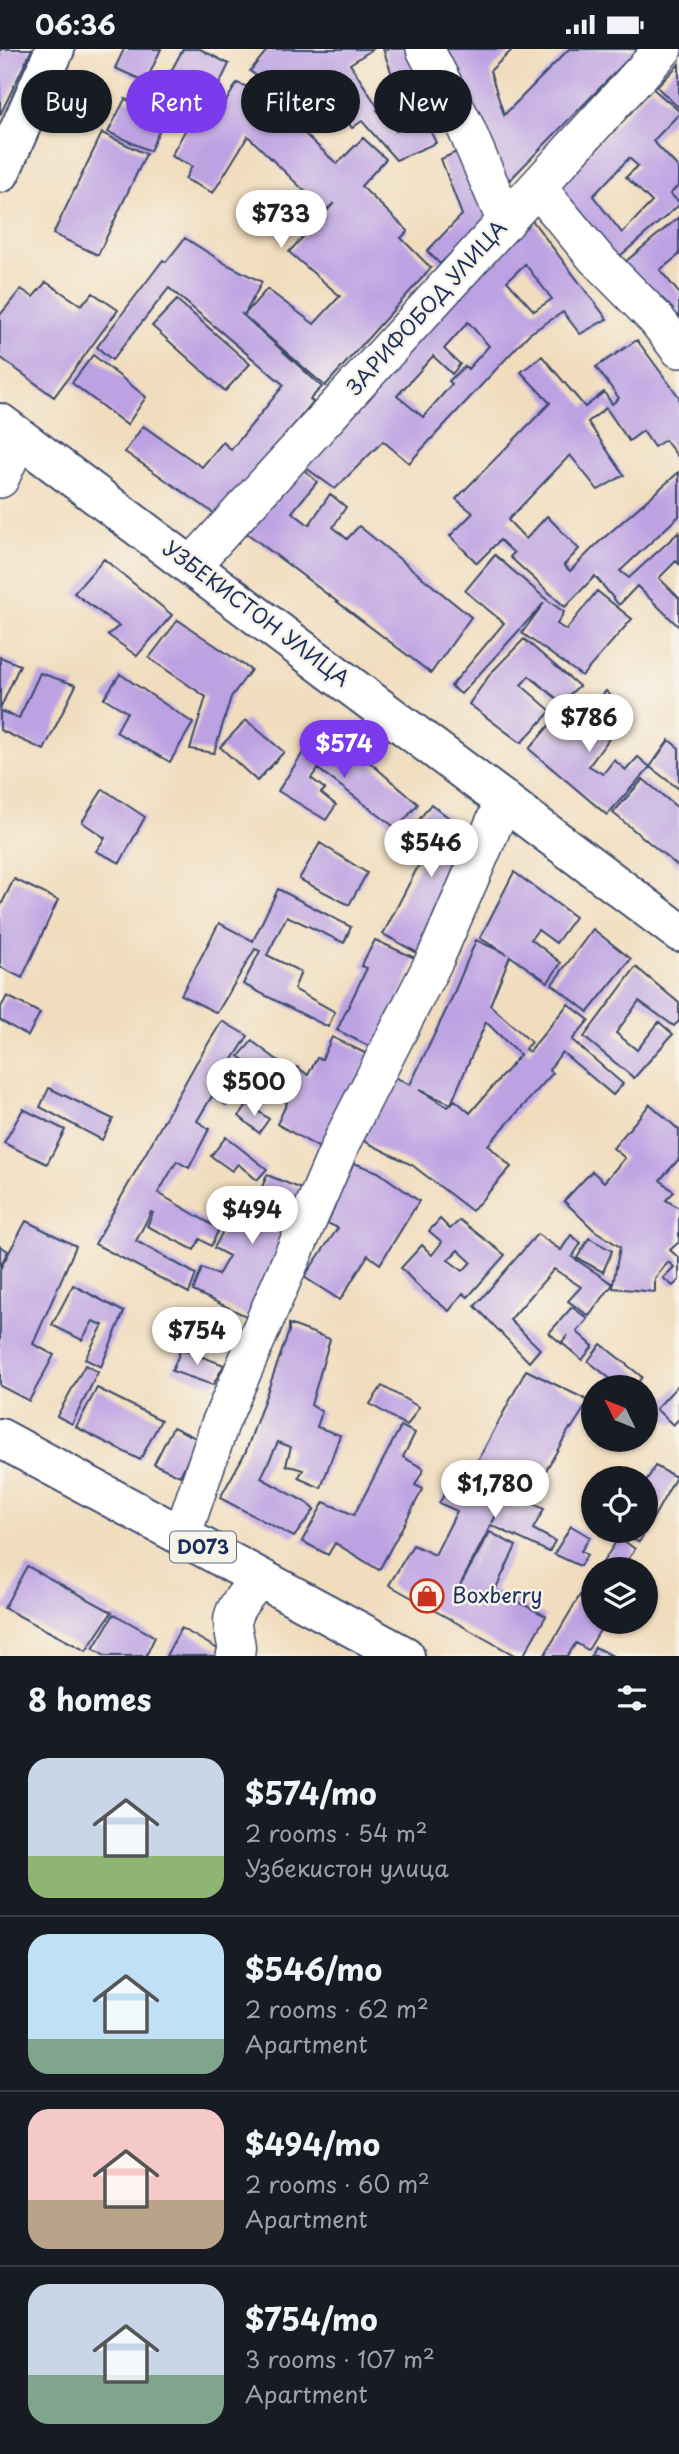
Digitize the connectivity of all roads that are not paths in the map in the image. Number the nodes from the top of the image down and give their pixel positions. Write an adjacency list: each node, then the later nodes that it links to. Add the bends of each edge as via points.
1 (55, 49): 4 (main road)
2 (425, 49): 6 (street, via 465,126)
3 (663, 49): 5 (street, ЗАРИФОБОД УЛИЦА)
4 (0, 173)
5 (537, 187): 6 (street, ЗАРИФОБОД УЛИЦА); 7 (street)
6 (506, 222): 10 (street, ЗАРИФОБОД УЛИЦА)
7 (679, 349)
8 (10, 430): 9 (street); 10 (main road, УЗБЕКИСТОН УЛИЦА)
9 (0, 479)
10 (191, 566): 11 (main road, УЗБЕКИСТОН УЛИЦА)
11 (504, 800): 12 (main road, УЗБЕКИСТОН УЛИЦА); 14 (street, via 436,957 344,1137 220,1424)
12 (679, 932)
13 (0, 1438): 14 (main road, D073)
14 (182, 1536): 15 (main road, D073)
15 (259, 1578): 16 (street, via 233,1615); 17 (main road, D073)
16 (235, 1656)
17 (405, 1656)

